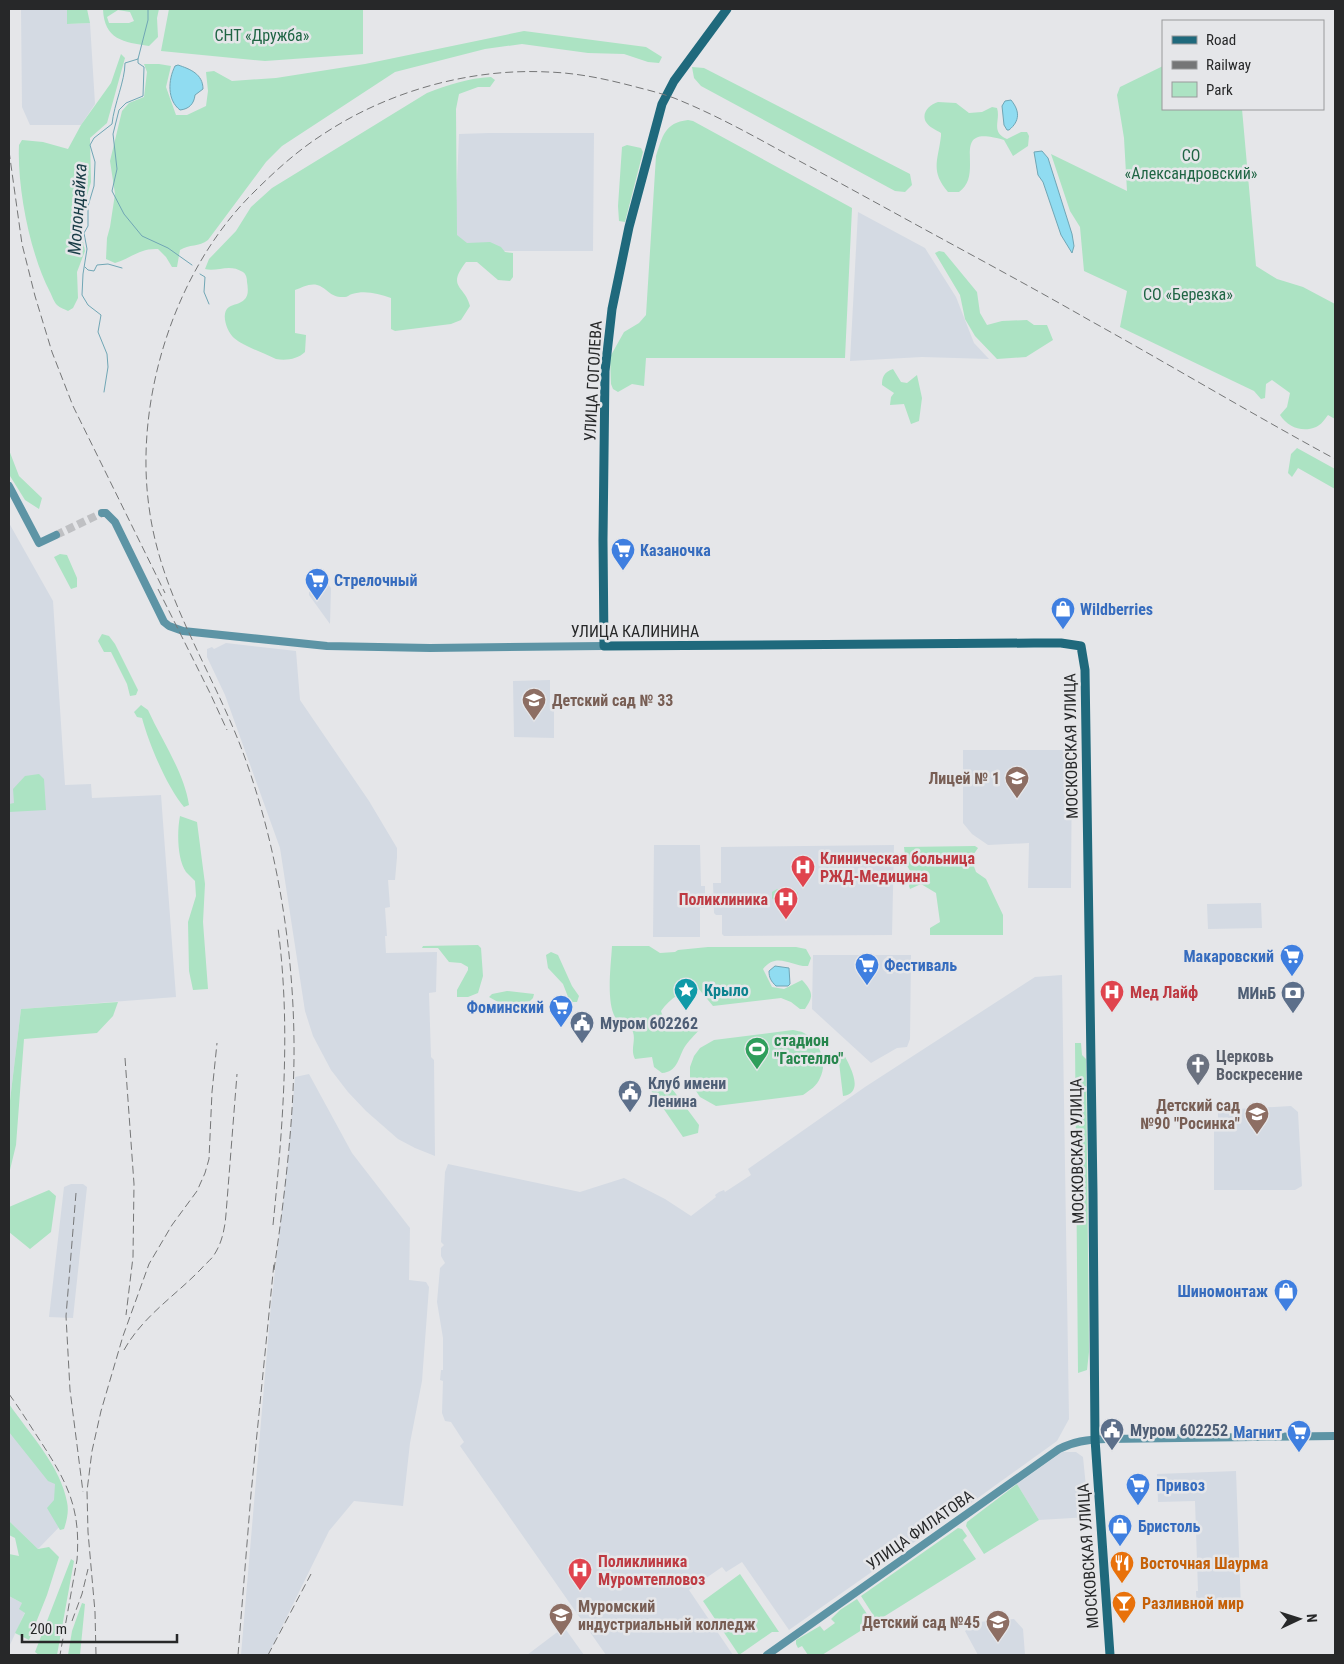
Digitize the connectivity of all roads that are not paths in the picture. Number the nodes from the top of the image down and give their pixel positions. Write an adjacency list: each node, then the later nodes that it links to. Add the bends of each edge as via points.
1 (726, 9): 5 (main road, УЛИЦА ГОГОЛЕВА, via 665,95 629,227 612,309 605,371)
2 (9, 486): 4 (street, via 40,543)
3 (102, 512): 5 (street, УЛИЦА КАЛИНИНА, via 115,522 164,622 189,632 328,646)
4 (56, 535)
5 (604, 646): 6 (main road, УЛИЦА КАЛИНИНА, via 1061,643)
6 (1081, 646): 8 (main road, МОСКОВСКАЯ УЛИЦА, via 1085,670)
7 (1335, 1436): 8 (street, УЛИЦА ФИЛАТОВА)
8 (1095, 1439): 9 (street, УЛИЦА ФИЛАТОВА, via 1059,1449); 10 (main road, МОСКОВСКАЯ УЛИЦА)
9 (767, 1655)
10 (1110, 1655)

